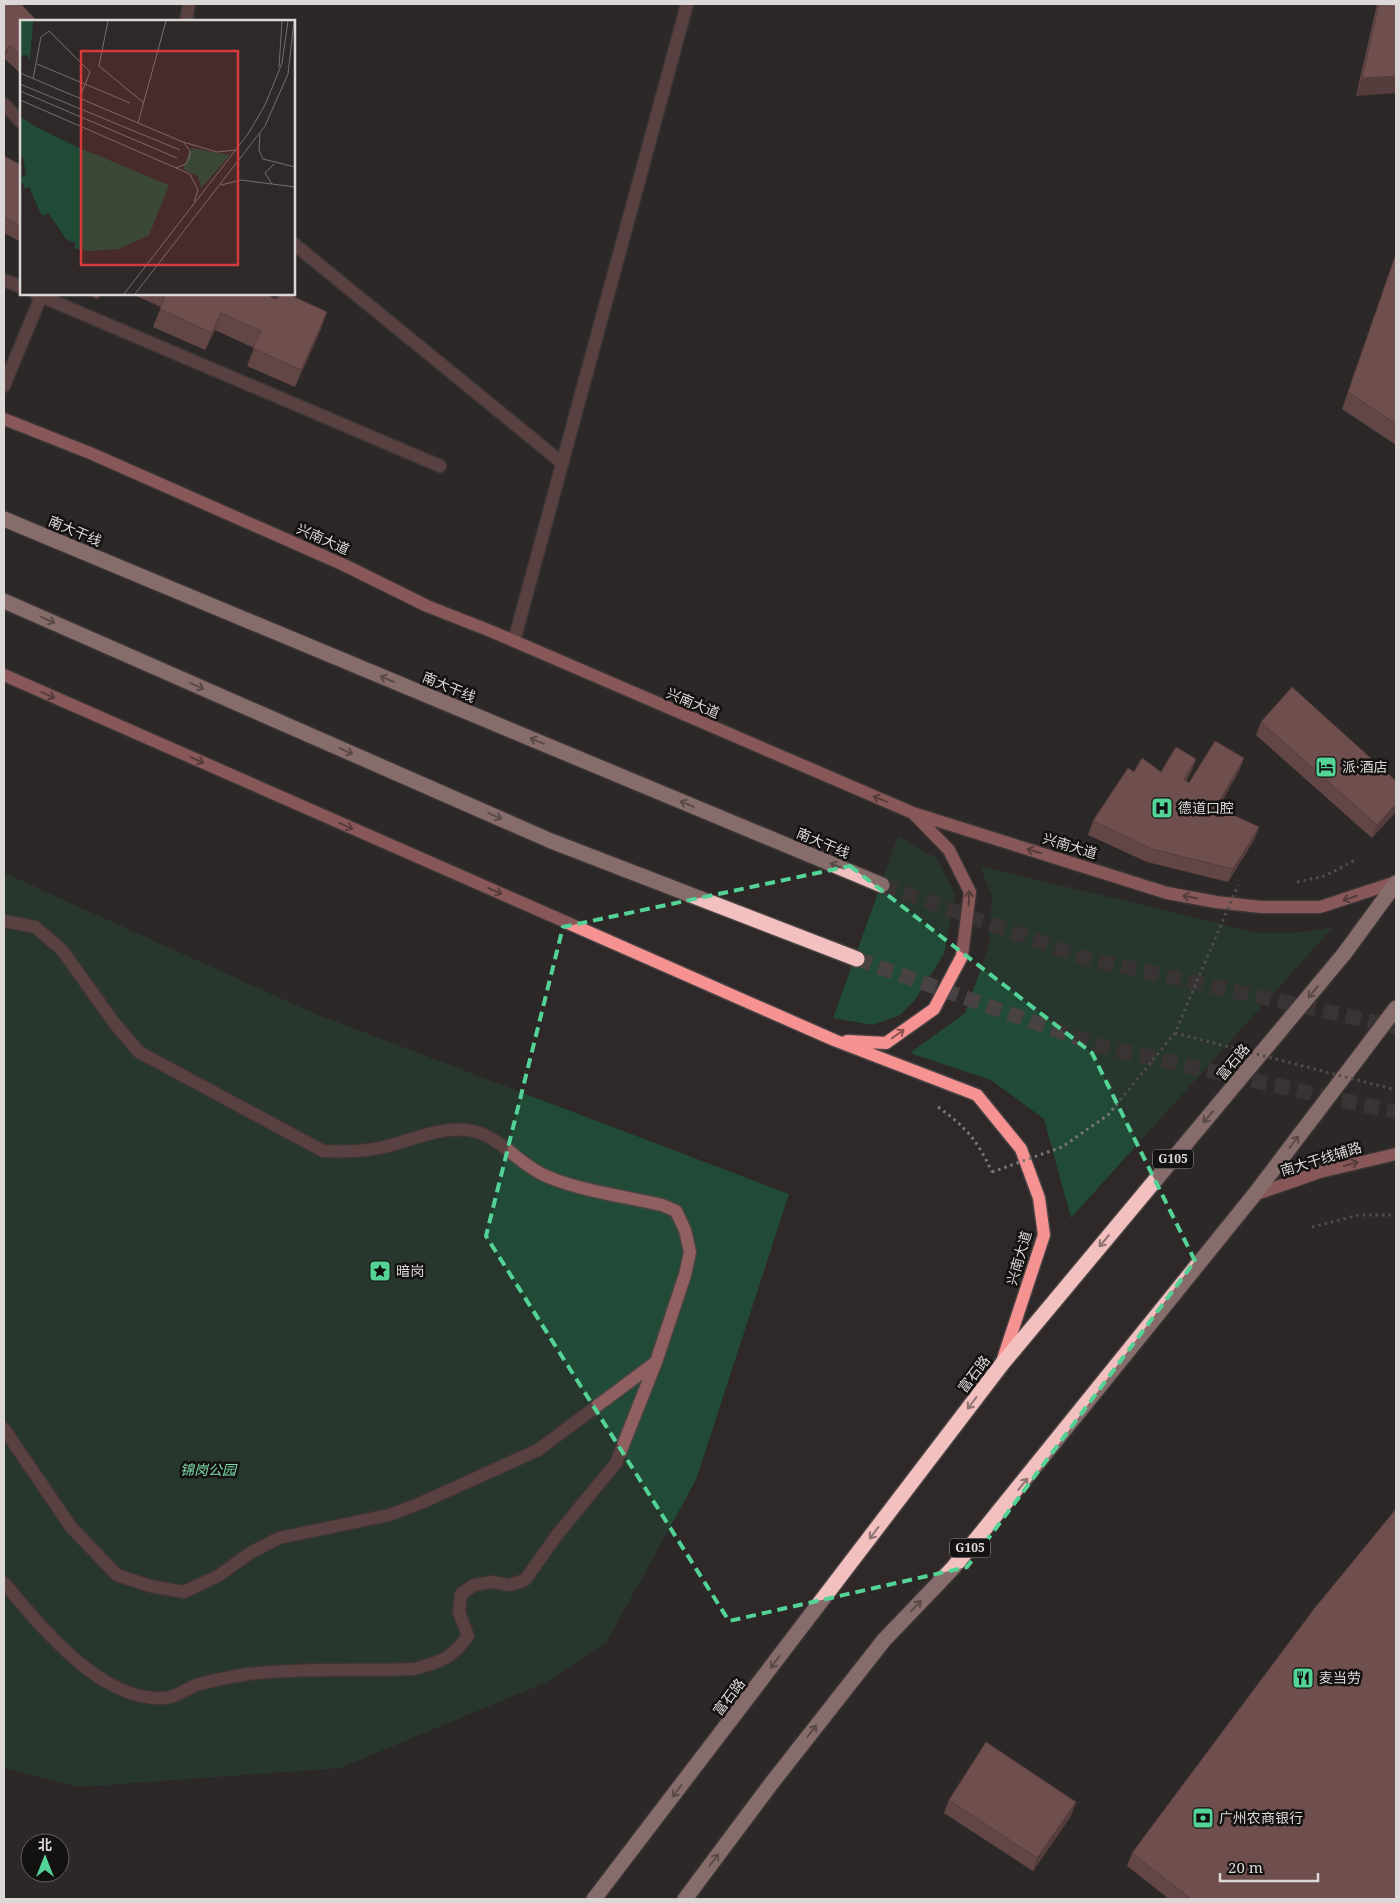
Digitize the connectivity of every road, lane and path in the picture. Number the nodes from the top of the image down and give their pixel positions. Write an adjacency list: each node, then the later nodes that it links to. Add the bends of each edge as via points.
1 (190, 4): 3 (street)
2 (687, 4): 13 (street)
3 (186, 20)
4 (4, 104): 5 (street)
5 (20, 121)
6 (295, 245): 13 (street)
7 (4, 280): 8 (street)
8 (20, 288)
9 (40, 295): 11 (street)
10 (42, 295): 14 (street)
11 (4, 386)
12 (4, 419): 17 (main road, 兴南大道, via 344,565 427,606)
13 (561, 462): 17 (street)
14 (440, 466)
15 (4, 519): 24 (highway, 南大干线, one-way to 15)
16 (4, 601): 26 (highway, one-way to 26, via 551,841)
17 (514, 641): 19 (main road, 兴南大道, one-way to 17)
18 (4, 675): 29 (main road, 兴南大道, one-way to 29)
19 (913, 813): 21 (main road, 兴南大道, one-way to 19, via 1320,907 1262,907 1216,902 1167,893); 29 (main road, one-way to 19, via 886,1043 934,1009 962,956 970,892 949,850)
20 (1357, 859): 22 (path, via 1325,876)
21 (1396, 882): 37 (highway, 富石路 / G105, one-way to 37, via 1344,954)
22 (1293, 883)
23 (1247, 884): 28 (path, bridge, via 1238,884)
24 (882, 885)
25 (4, 921): 36 (street, via 35,927 62,950 139,1052 323,1151 350,1153 384,1148 434,1133 466,1130 490,1137 541,1174 676,1211 690,1252)
26 (857, 959)
27 (1396, 1008): 33 (highway, G105, one-way to 27)
28 (1175, 1033): 30 (path, bridge); 31 (path, bridge, via 1108,1116 1062,1147 992,1172 979,1145 961,1124)
29 (834, 1040): 37 (main road, 兴南大道, via 977,1095 1021,1149 1039,1198 1044,1235)
30 (1396, 1090)
31 (934, 1104)
32 (1396, 1154): 33 (main road, 南大干线辅路, one-way to 32, via 1320,1172)
33 (1254, 1195): 41 (highway, G105, one-way to 33, via 884,1640 953,1568)
34 (1396, 1215): 35 (path, via 1359,1215)
35 (1312, 1227)
36 (656, 1362): 38 (street, via 538,1450 389,1515 279,1538 250,1553 218,1576 184,1592 150,1586 117,1575 71,1527); 39 (street, via 616,1463 525,1580 510,1585 474,1584 461,1594 459,1612 468,1636 455,1653 432,1664 393,1670 290,1670 220,1678 167,1698 144,1697 104,1680 64,1651)
37 (1002, 1364): 40 (highway, 富石路 / G105, one-way to 40)
38 (4, 1429)
39 (4, 1583)
40 (594, 1899)
41 (685, 1899)

